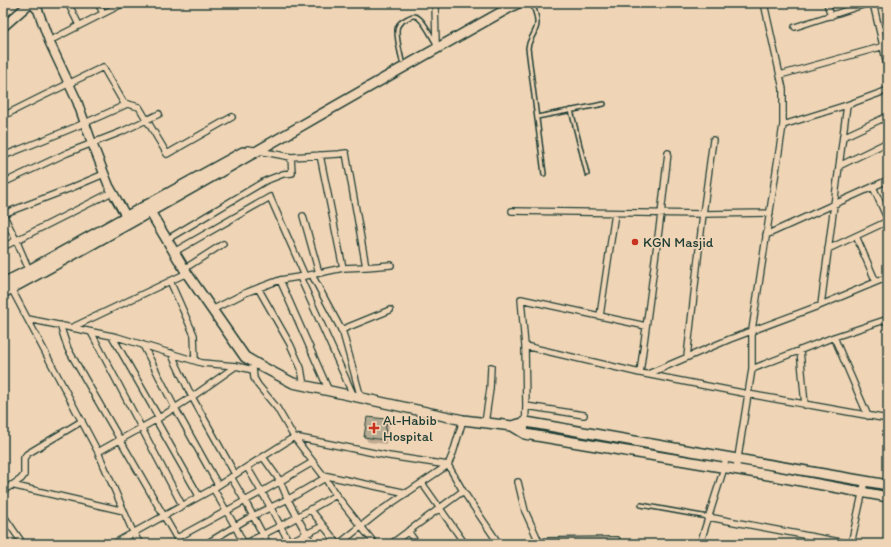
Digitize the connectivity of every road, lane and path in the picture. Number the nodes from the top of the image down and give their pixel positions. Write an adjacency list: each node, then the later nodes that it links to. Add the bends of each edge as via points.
1 (68, 3): 15 (street)
2 (98, 3): 13 (street)
3 (124, 3): 13 (street)
4 (435, 3): 19 (street)
5 (508, 3): 19 (main road)
6 (518, 3): 42 (main road)
7 (532, 3): 32 (lane, via 538,22 528,48)
8 (764, 3): 23 (street)
9 (827, 3): 14 (street)
10 (869, 3): 14 (street)
11 (873, 3): 20 (street)
12 (30, 4): 16 (main road); 18 (main road, via 38,10)
13 (103, 13): 15 (street)
14 (831, 16): 17 (street)
15 (79, 26): 18 (street)
16 (3, 27)
17 (795, 27)
18 (49, 41): 24 (main road)
19 (436, 43): 21 (main road); 21 (lane, via 418,17 412,16 402,21 397,30)
20 (886, 46): 22 (street); 23 (street)
21 (402, 62): 42 (main road)
22 (888, 71)
23 (780, 75): 37 (street, via 784,98)
24 (69, 84): 26 (street, via 104,67); 31 (street); 36 (main road)
25 (888, 90): 28 (street)
26 (124, 103): 35 (street, via 139,107); 36 (street, via 125,105)
27 (604, 104): 29 (lane)
28 (847, 105): 37 (street); 38 (street)
29 (572, 110): 32 (lane); 50 (lane)
30 (159, 114): 35 (street)
31 (3, 116)
32 (537, 116): 49 (lane)
33 (888, 116): 38 (street)
34 (232, 117): 35 (street, via 167,154)
35 (146, 120): 41 (street)
36 (85, 124): 41 (main road); 45 (street)
37 (783, 126): 59 (street)
38 (843, 137): 47 (street)
39 (713, 140): 62 (street)
40 (888, 142): 47 (street)
41 (92, 143): 48 (main road); 52 (street)
42 (253, 150): 46 (street); 56 (main road)
43 (668, 153): 61 (street)
44 (320, 155): 46 (street); 75 (street, via 346,153); 76 (street)
45 (3, 156)
46 (291, 157): 69 (street, via 292,172 265,182)
47 (839, 166): 55 (street)
48 (104, 174): 54 (main road); 60 (street)
49 (544, 174)
50 (587, 174)
51 (888, 180): 53 (street)
52 (3, 183)
53 (873, 188): 55 (street); 65 (street)
54 (112, 192): 63 (main road); 68 (street)
55 (834, 204): 66 (street); 72 (street)
56 (148, 209): 63 (main road); 69 (main road); 86 (main road)
57 (512, 211): 58 (street)
58 (615, 213): 61 (street); 91 (street)
59 (770, 213): 62 (street); 66 (street)
60 (3, 214): 68 (street)
61 (661, 214): 62 (street); 95 (street)
62 (703, 214): 106 (street)
63 (126, 216): 77 (main road)
64 (303, 216): 79 (street)
65 (888, 221): 67 (street)
66 (766, 235): 98 (street)
67 (856, 236): 72 (street); 85 (street)
68 (16, 240): 71 (street); 77 (street)
69 (166, 240): 73 (main road)
70 (223, 244): 78 (street)
71 (3, 247)
72 (828, 249): 88 (street)
73 (174, 252): 78 (main road); 81 (street, via 270,197)
74 (391, 265): 75 (street)
75 (366, 267): 76 (street)
76 (343, 268): 79 (street)
77 (29, 270): 86 (main road)
78 (185, 271): 84 (street); 89 (main road)
79 (319, 273): 80 (street)
80 (312, 275): 81 (street); 97 (street)
81 (302, 277): 83 (street); 118 (street)
82 (888, 277): 85 (street)
83 (280, 280): 87 (street); 115 (street)
84 (170, 281): 96 (street); 107 (street, via 194,335)
85 (876, 282): 88 (street)
86 (6, 286): 92 (street)
87 (258, 288): 89 (street); 114 (street, via 290,344 301,368)
88 (821, 304): 98 (street)
89 (212, 310): 109 (main road)
90 (390, 310): 97 (street)
91 (600, 316): 95 (street); 103 (street, via 521,299)
92 (28, 319): 94 (street); 127 (street)
93 (888, 320): 101 (street)
94 (60, 326): 96 (street); 134 (street, via 68,349)
95 (646, 326): 112 (street)
96 (71, 328): 99 (street)
97 (341, 330): 118 (street)
98 (752, 330): 106 (street); 111 (street)
99 (91, 332): 100 (street); 131 (street)
100 (112, 336): 102 (street); 124 (street)
101 (834, 337): 104 (street); 123 (street)
102 (143, 345): 105 (street); 121 (street)
103 (524, 346): 112 (street); 120 (street)
104 (800, 350): 111 (street); 119 (street)
105 (171, 353): 107 (street); 117 (street)
106 (688, 357): 113 (street)
107 (195, 360): 108 (street)
108 (236, 366): 109 (street); 117 (street)
109 (252, 366): 114 (main road); 133 (street, via 258,385 277,408)
110 (491, 367): 128 (street)
111 (752, 369): 116 (street)
112 (640, 373): 113 (street)
113 (648, 374): 116 (street)
114 (304, 386): 115 (main road)
115 (329, 391): 118 (main road)
116 (748, 394): 119 (street); 138 (street)
117 (192, 397): 121 (street); 144 (street)
118 (358, 397): 126 (main road)
119 (805, 405): 123 (street)
120 (526, 406): 122 (street); 129 (street)
121 (175, 408): 124 (street); 152 (street)
122 (584, 415)
123 (868, 416): 125 (street)
124 (158, 419): 131 (street); 159 (street)
125 (888, 419)
126 (463, 420): 128 (main road); 140 (street)
127 (82, 422): 135 (street); 150 (street, via 27,454 24,458 24,475)
128 (484, 422): 130 (main road)
129 (526, 422): 130 (main road); 132 (street); 137 (main road)
130 (512, 426): 132 (main road)
131 (141, 428): 134 (street); 163 (street)
132 (525, 434): 142 (main road)
133 (294, 437): 136 (street); 139 (street); 140 (street)
134 (120, 440): 135 (street); 171 (street)
135 (98, 452): 168 (street)
136 (263, 457): 141 (street); 146 (street)
137 (726, 458): 138 (main road); 142 (street)
138 (737, 460): 143 (street); 147 (main road)
139 (313, 462): 145 (street); 146 (street)
140 (448, 465): 149 (street); 154 (street)
141 (247, 467): 144 (street); 155 (street)
142 (724, 468): 143 (main road); 174 (street)
143 (736, 470): 156 (main road)
144 (233, 476): 152 (street); 162 (street)
145 (324, 476): 157 (street); 158 (street); 161 (street)
146 (280, 481): 155 (street); 161 (street)
147 (865, 481): 151 (main road); 156 (street)
148 (518, 482): 200 (street, via 526,511)
149 (422, 483): 157 (street); 166 (street)
150 (11, 485): 153 (street); 168 (street)
151 (888, 485)
152 (216, 487): 159 (street); 169 (street)
153 (3, 490)
154 (463, 491): 166 (street); 199 (street)
155 (262, 492): 162 (street); 165 (street)
156 (862, 492): 160 (main road); 203 (street)
157 (407, 493): 178 (street)
158 (336, 495): 167 (street); 178 (street)
159 (199, 496): 163 (street)
160 (888, 497)
161 (288, 500): 165 (street); 173 (street)
162 (245, 501): 169 (street); 172 (street)
163 (182, 505): 171 (street)
164 (641, 505): 174 (lane)
165 (271, 508): 172 (street); 176 (street)
166 (439, 508): 179 (street); 198 (street)
167 (310, 509): 173 (street); 177 (street)
168 (124, 511): 180 (street)
169 (226, 511): 175 (street); 183 (street)
170 (3, 515): 186 (street)
171 (164, 516): 180 (street); 183 (street)
172 (253, 516): 175 (street); 182 (street)
173 (297, 517): 176 (street); 181 (street)
174 (708, 517): 202 (street); 203 (street)
175 (235, 526): 190 (street); 191 (street)
176 (280, 526): 182 (street); 184 (street)
177 (323, 526): 181 (street); 194 (street)
178 (362, 526): 194 (street); 195 (street)
179 (408, 531): 196 (street); 197 (street)
180 (133, 532): 187 (street); 188 (street)
181 (306, 534): 184 (street); 193 (street)
182 (262, 535): 191 (street); 192 (street)
183 (177, 538): 189 (street)
184 (288, 543)
185 (583, 543): 200 (street, via 546,541); 201 (street, via 618,540)
186 (23, 544)
187 (115, 544)
188 (140, 544)
189 (180, 544)
190 (206, 544)
191 (244, 544)
192 (268, 544)
193 (312, 544)
194 (338, 544)
195 (375, 544)
196 (391, 544)
197 (417, 544)
198 (465, 544)
199 (499, 544)
200 (541, 544)
201 (617, 544)
202 (700, 544)
203 (851, 544)

